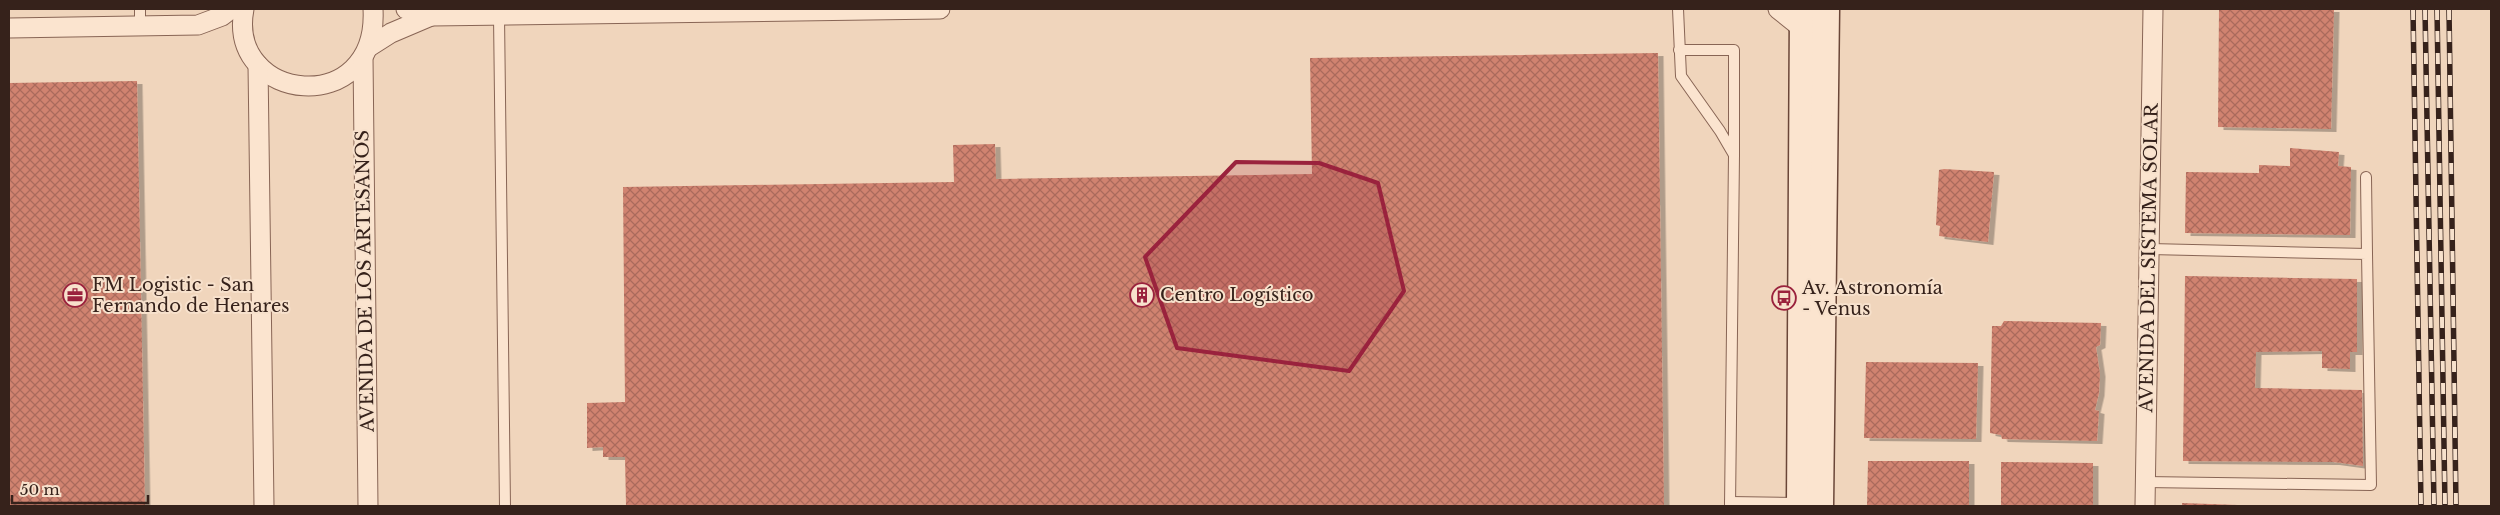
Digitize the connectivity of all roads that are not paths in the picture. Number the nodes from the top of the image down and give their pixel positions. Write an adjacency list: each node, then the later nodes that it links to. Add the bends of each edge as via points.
1 (231, 9): 14 (street, via 198,25)
2 (244, 9): 19 (street, via 242,21 246,44)
3 (373, 9): 18 (street, AVENIDA DE LOS ARTESANOS, via 373,33)
4 (406, 9): 12 (street)
5 (893, 9): 6 (street); 11 (street)
6 (940, 9)
7 (1678, 9): 17 (lane)
8 (1778, 9): 15 (street)
9 (1826, 9): 26 (street)
10 (2153, 9): 22 (street, AVENIDA DEL SISTEMA SOLAR)
11 (810, 10): 13 (street)
12 (431, 16): 13 (street); 18 (street, via 398,30)
13 (499, 16): 29 (lane)
14 (140, 18): 16 (street)
15 (1803, 19): 26 (street)
16 (9, 28)
17 (1679, 50): 20 (lane, via 1681,76); 20 (lane, via 1734,50)
18 (366, 52): 19 (street, via 352,70 338,80 312,86 287,84); 28 (street, AVENIDA DE LOS ARTESANOS)
19 (258, 65): 27 (street)
20 (1734, 155): 25 (lane)
21 (2366, 177): 23 (lane)
22 (2150, 249): 23 (lane); 24 (street, AVENIDA DEL SISTEMA SOLAR)
23 (2367, 254): 24 (lane, via 2371,485)
24 (2145, 482): 30 (street, AVENIDA DEL SISTEMA SOLAR)
25 (1730, 504): 26 (lane)
26 (1807, 505)
27 (264, 506)
28 (368, 506)
29 (505, 506)
30 (2145, 506)

